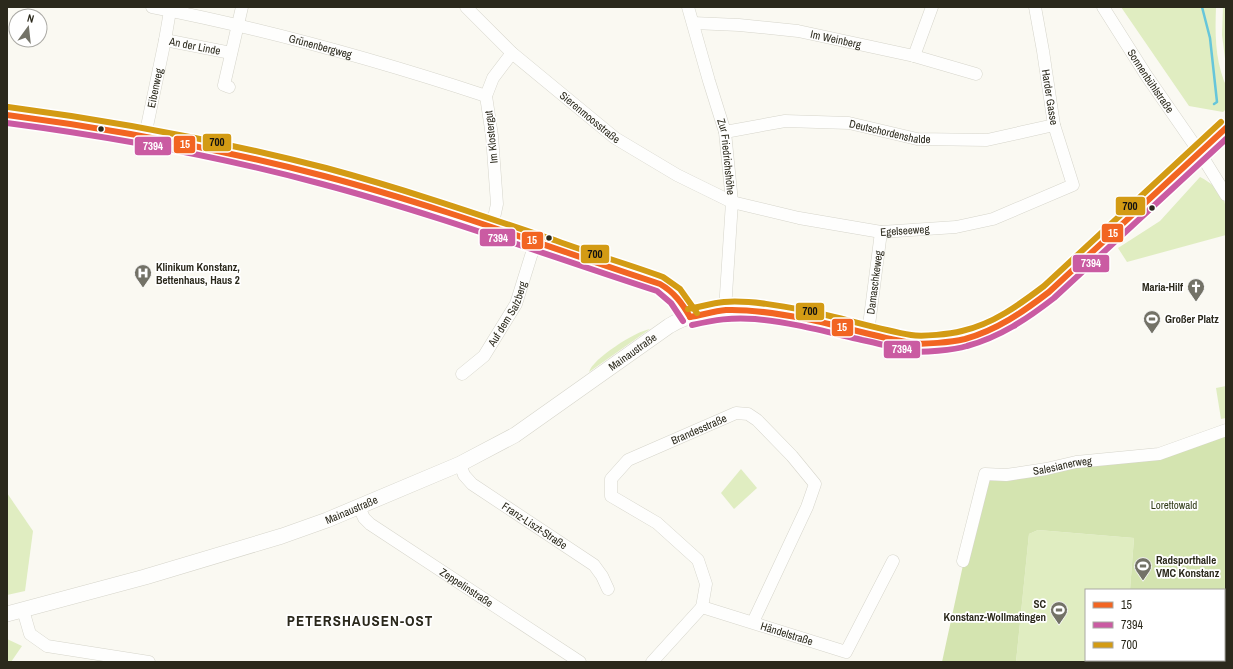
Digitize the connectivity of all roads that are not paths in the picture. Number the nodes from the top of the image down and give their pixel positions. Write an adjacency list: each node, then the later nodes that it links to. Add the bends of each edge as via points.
1 (152, 7): 8 (street, Grünenbergweg)
2 (242, 7): 10 (street, An der Linde)
3 (466, 7): 13 (street, Sierenmoosstraße)
4 (688, 7): 9 (street, Zur Friedrichshöhe)
5 (932, 7): 14 (street)
6 (1035, 7): 19 (street, Harder Gasse)
7 (1103, 7): 23 (street, Sonnenbühlstraße)
8 (170, 11): 10 (street, Grünenbergweg); 11 (street, An der Linde)
9 (692, 23): 14 (street, Im Weinberg, via 798,31); 21 (street, Zur Friedrichshöhe)
10 (238, 26): 12 (street, An der Linde); 17 (street, Grünenbergweg, via 334,50)
11 (165, 40): 12 (street, An der Linde); 22 (street, Eibenweg)
12 (231, 53): 16 (street, An der Linde, via 224,85)
13 (512, 53): 17 (street, Im Klostergut, via 493,78); 26 (street, Sierenmoosstraße, via 615,138 677,175)
14 (914, 56): 15 (street, Im Weinberg)
15 (976, 74)
16 (229, 87)
17 (486, 96): 27 (street, Im Klostergut, via 497,204)
18 (7, 115): 22 (street)
19 (1054, 125): 21 (street, Deutschordenshalde, via 987,140 917,139 849,123 785,121); 24 (street, Harder Gasse)
20 (1226, 128): 23 (main road, Mainaustraße)
21 (725, 132): 26 (street, Zur Friedrichshöhe)
22 (145, 136): 27 (street, via 216,150 326,177)
23 (1200, 153): 25 (street, Sonnenbühlstraße); 32 (main road, Mainaustraße, via 1049,292 1007,322 964,339 939,342 912,343)
24 (1073, 185): 28 (street, Egelseeweg, via 993,219 956,227)
25 (1226, 195)
26 (732, 202): 28 (street, Egelseeweg, via 799,218); 30 (street, Zur Friedrichshöhe)
27 (492, 227): 29 (street)
28 (882, 232): 32 (street, Damaschkeweg)
29 (535, 243): 31 (street, via 660,284 679,298); 33 (street, Auf dem Salzberg, via 516,304 484,356)
30 (725, 310): 31 (main road, Mainaustraße); 32 (main road, Mainaustraße, via 756,311)
31 (690, 317): 35 (main road, Mainaustraße, via 669,326 515,435)
32 (868, 333)
33 (462, 374)
34 (1226, 430): 38 (street, Salesianerweg, via 1159,454 1076,462 1006,475 985,474)
35 (460, 464): 36 (main road, Mainaustraße); 39 (street, Franz-Liszt-Straße, via 464,475 472,484 594,565)
36 (359, 507): 41 (main road, Mainaustraße, via 282,536 224,554 145,578); 45 (street, Zeppelinstraße, via 370,524)
37 (893, 561): 43 (street, Händelstraße, via 846,652)
38 (963, 561)
39 (608, 590)
40 (702, 607): 43 (street, Händelstraße); 43 (street, Brandesstraße, via 706,584 698,560 657,523 611,496 611,479 628,460 736,413 748,414 792,456 815,484 807,507); 46 (street)
41 (22, 610): 42 (main road, Mainaustraße); 44 (street, via 30,634 47,646)
42 (7, 614)
43 (753, 622)
44 (148, 662)
45 (580, 662)
46 (652, 662)

